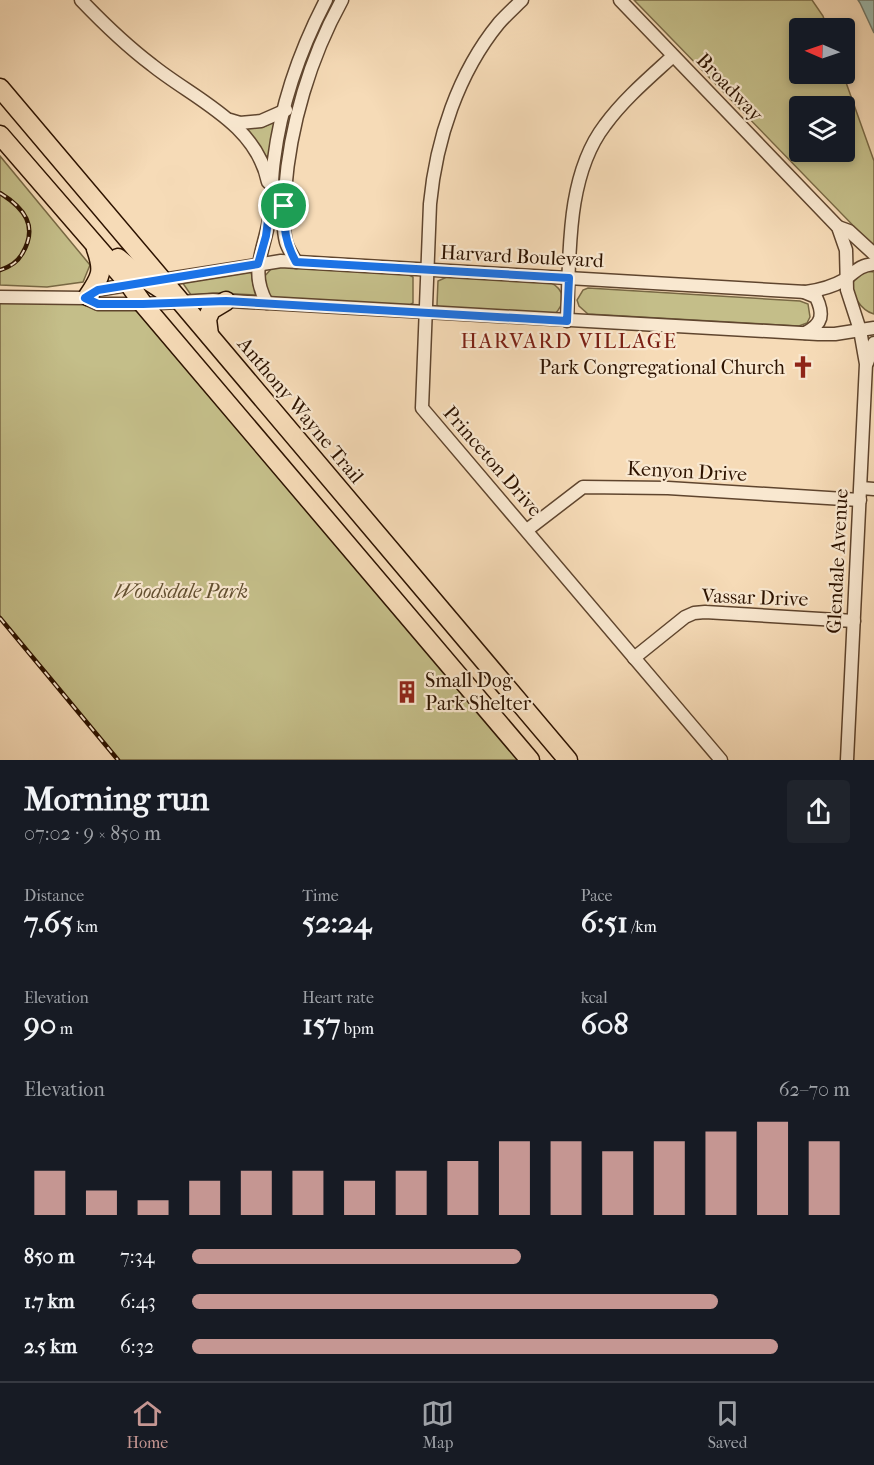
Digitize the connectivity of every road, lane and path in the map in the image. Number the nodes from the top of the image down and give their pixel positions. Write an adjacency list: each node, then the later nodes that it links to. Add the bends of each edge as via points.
1 (81, 0): 11 (street, via 152,65)
2 (342, 0): 6 (street)
3 (522, 0): 22 (street, Princeton Drive, via 499,23 470,65 453,103 433,173)
4 (620, 0): 7 (street, Broadway)
5 (322, 1): 6 (street); 9 (street)
6 (336, 12): 10 (street)
7 (673, 56): 16 (street, Broadway); 23 (street, via 627,99 587,154 572,218)
8 (0, 88): 25 (highway, Anthony Wayne Trail)
9 (284, 109): 10 (street); 11 (street, via 261,122); 14 (street)
10 (298, 112): 15 (street)
11 (228, 120): 14 (street, via 260,158)
12 (0, 135): 13 (highway)
13 (41, 182): 17 (highway); 25 (highway, via 73,207 111,252 135,272)
14 (270, 202): 15 (street); 20 (street)
15 (284, 206): 19 (street, via 286,243)
16 (838, 227): 18 (street, Broadway, via 849,231); 24 (street, Broadway, via 846,250)
17 (94, 244): 26 (highway); 29 (highway, via 102,270)
18 (874, 254)
19 (296, 262): 20 (street, Harvard Boulevard); 22 (street, Harvard Boulevard)
20 (258, 264): 25 (street, Harvard Boulevard); 32 (street, via 261,292)
21 (874, 264): 24 (street, Harvard Boulevard, via 856,269)
22 (427, 271): 23 (street, Harvard Boulevard); 34 (street, Princeton Drive)
23 (569, 278): 27 (street, Harvard Boulevard); 35 (street)
24 (847, 278): 27 (street, Harvard Boulevard, via 820,290); 37 (street, Broadway)
25 (155, 281): 26 (street, Harvard Boulevard); 31 (highway, Anthony Wayne Trail)
26 (129, 284): 29 (street, Harvard Boulevard, via 98,290); 33 (highway)
27 (803, 291): 38 (street, via 816,297 821,314 814,328)
28 (0, 297): 29 (street)
29 (87, 297): 33 (street, via 98,304)
30 (226, 301): 31 (street); 32 (street); 39 (highway, via 211,310 207,319)
31 (180, 302): 33 (street); 39 (highway, Anthony Wayne Trail)
32 (267, 303): 34 (street)
33 (143, 304): 47 (highway)
34 (426, 314): 35 (street); 44 (street, Princeton Drive, via 422,408)
35 (567, 321): 38 (street)
36 (874, 328): 37 (street)
37 (860, 330): 38 (street); 41 (street, Glendale Avenue)
38 (804, 333)
39 (209, 335): 48 (highway, Anthony Wayne Trail)
40 (874, 343): 41 (street, Glendale Avenue)
41 (866, 364): 43 (street, Glendale Avenue)
42 (874, 489): 43 (street, Kenyon Drive)
43 (860, 494): 44 (street, Kenyon Drive, via 583,487); 45 (street, Glendale Avenue)
44 (527, 530): 46 (street, Princeton Drive)
45 (854, 621): 46 (street, Vassar Drive, via 694,613); 50 (street, Glendale Avenue)
46 (634, 658): 49 (street, Princeton Drive)
47 (530, 760)
48 (568, 760)
49 (721, 760)
50 (847, 760)

